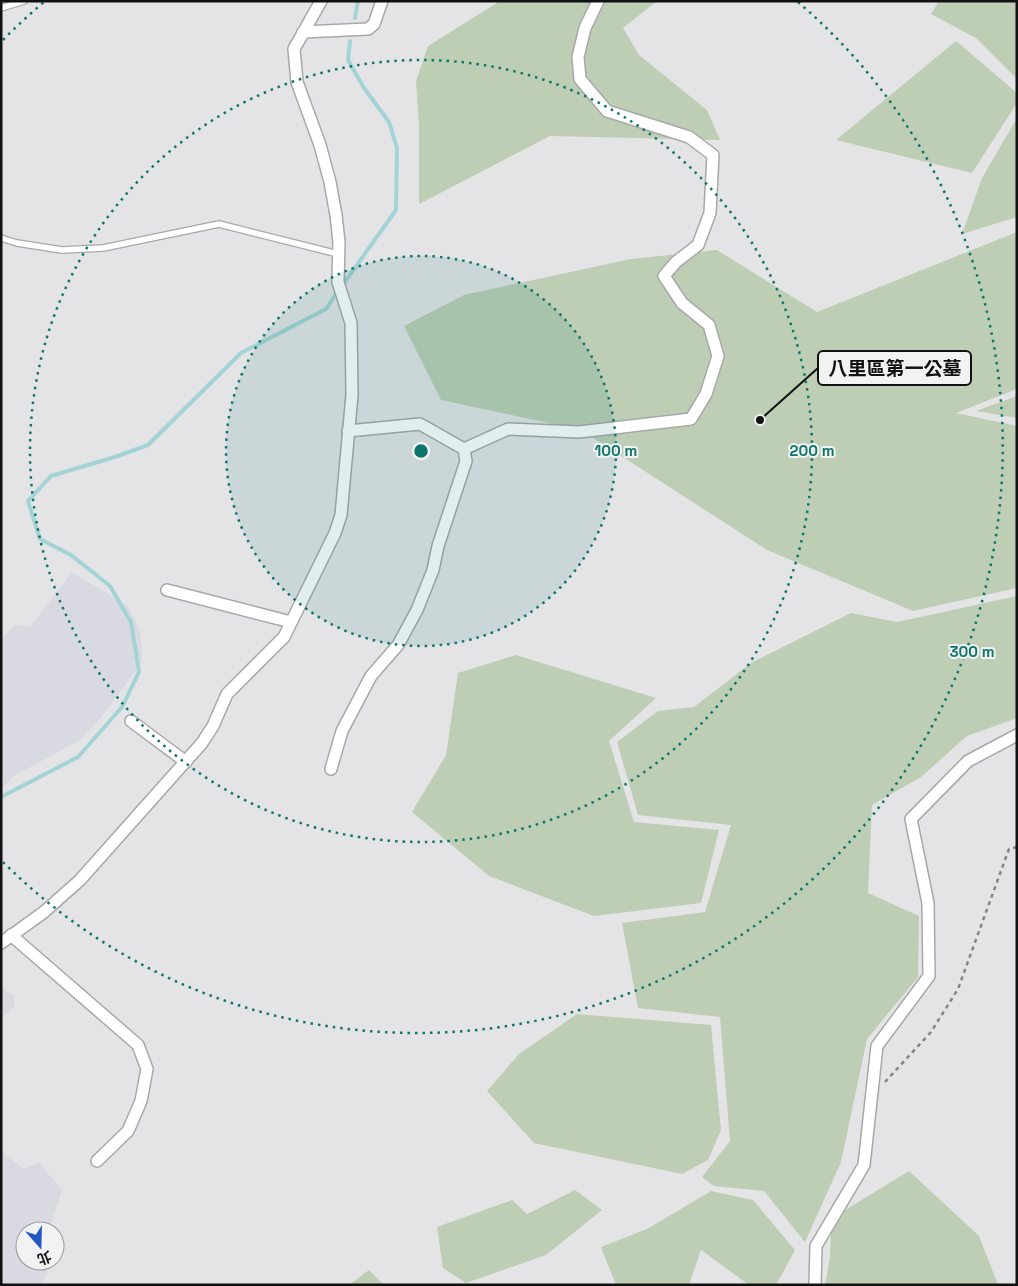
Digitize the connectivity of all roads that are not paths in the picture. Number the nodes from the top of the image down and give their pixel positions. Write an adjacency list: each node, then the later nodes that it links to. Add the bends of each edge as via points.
1 (24, 1): 5 (lane)
2 (321, 1): 6 (street)
3 (382, 1): 6 (street, via 374,24 368,29)
4 (598, 1): 10 (street, via 585,28 578,57 580,79 607,111 689,137 713,155 710,213 698,245 664,276 682,303 709,325 718,356 706,394 691,419 579,432 508,429)
5 (1, 8)
6 (303, 32): 8 (street, via 294,49 297,82 330,182)
7 (1, 238): 8 (lane, via 62,250 103,248 219,224)
8 (338, 254): 9 (street, via 338,282 351,323 352,395)
9 (348, 431): 10 (street, via 420,424); 12 (street, via 338,524)
10 (464, 449): 16 (street, via 466,461 433,570 417,610 398,644 371,676 342,731)
11 (167, 590): 12 (street)
12 (291, 622): 15 (street, via 284,637 227,694 213,726)
13 (131, 721): 15 (street)
14 (1017, 735): 20 (street, via 968,760 911,819 928,902 928,976 877,1046 864,1164 816,1246)
15 (186, 762): 17 (street, via 80,880)
16 (331, 769)
17 (12, 936): 18 (street); 19 (street, via 138,1045 147,1069 141,1101 128,1130)
18 (1, 943)
19 (96, 1161)
20 (815, 1285)

